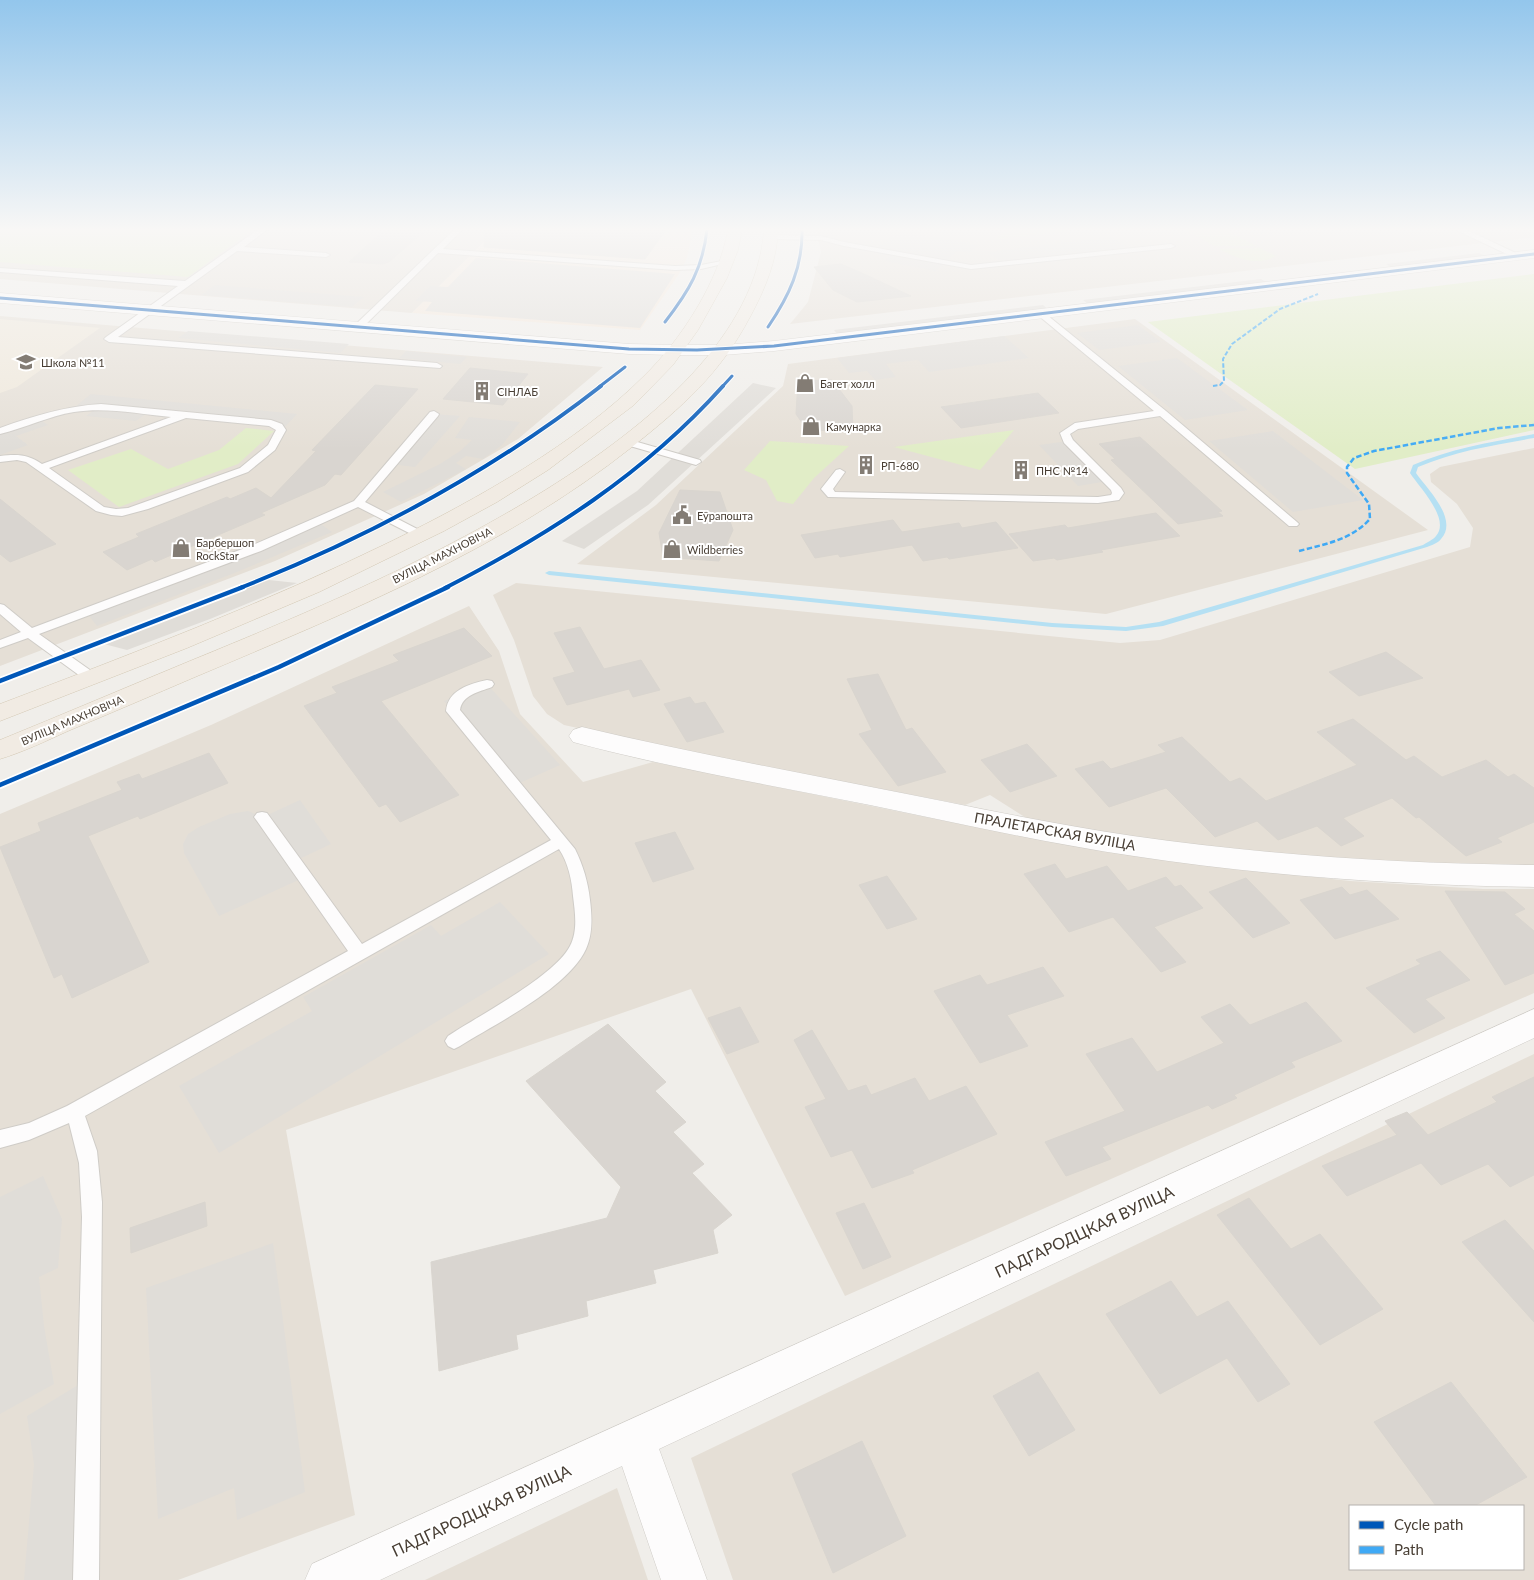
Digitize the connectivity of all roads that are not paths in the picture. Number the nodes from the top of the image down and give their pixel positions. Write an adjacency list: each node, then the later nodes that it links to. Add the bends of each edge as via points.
1 (60, 303): 7 (street)
2 (161, 303): 7 (lane)
3 (383, 303): 9 (lane)
4 (706, 303): 10 (main road)
5 (748, 303): 11 (main road, ВУЛІЦА МАХНОВІЧА)
6 (1134, 303): 8 (street)
7 (151, 310): 9 (street); 12 (lane, via 109,339)
8 (1042, 314): 11 (street); 13 (lane)
9 (358, 327): 10 (street)
10 (676, 350): 11 (street); 24 (main road, via 648,382 568,447 517,482)
11 (723, 350): 17 (main road, ВУЛІЦА МАХНОВІЧА, via 686,391)
12 (437, 366)
13 (1162, 413): 21 (lane, via 1075,426 1065,433 1068,441 1117,490 1118,496 1110,499 832,495 827,489); 23 (lane)
14 (434, 414): 22 (lane)
15 (185, 415): 16 (lane, via 85,407 58,412); 20 (lane); 20 (lane, via 271,424 278,426 281,433 256,462 244,470 128,512 100,509)
16 (0, 431)
17 (627, 442): 19 (lane); 32 (main road, ВУЛІЦА МАХНОВІЧА, via 517,515 402,576 248,646)
18 (0, 459): 20 (lane, via 24,458)
19 (696, 462)
20 (42, 467)
21 (840, 472)
22 (358, 503): 24 (lane); 26 (lane, via 257,548)
23 (1293, 524)
24 (421, 535): 28 (main road, via 269,606)
25 (0, 608): 26 (lane)
26 (30, 633): 27 (lane); 28 (lane)
27 (0, 644)
28 (92, 678): 30 (main road)
29 (487, 684): 34 (lane, via 461,695 454,702 453,711)
30 (0, 713)
31 (582, 736): 35 (street, ПРАЛЕТАРСКАЯ ВУЛІЦА, via 647,752 1132,846 1292,865)
32 (0, 750)
33 (262, 817): 36 (lane)
34 (561, 841): 36 (lane); 38 (lane, via 571,857 580,886 584,929 578,950 550,979)
35 (1534, 876)
36 (359, 953): 39 (lane)
37 (1534, 1023): 41 (street, ПАДГАРОДЦКАЯ ВУЛІЦА)
38 (454, 1041)
39 (74, 1112): 40 (lane, via 40,1128); 42 (lane, via 84,1136 92,1177)
40 (0, 1139)
41 (634, 1439): 43 (street, ПАДГАРОДЦКАЯ ВУЛІЦА); 44 (street)
42 (86, 1580)
43 (328, 1580)
44 (684, 1580)

